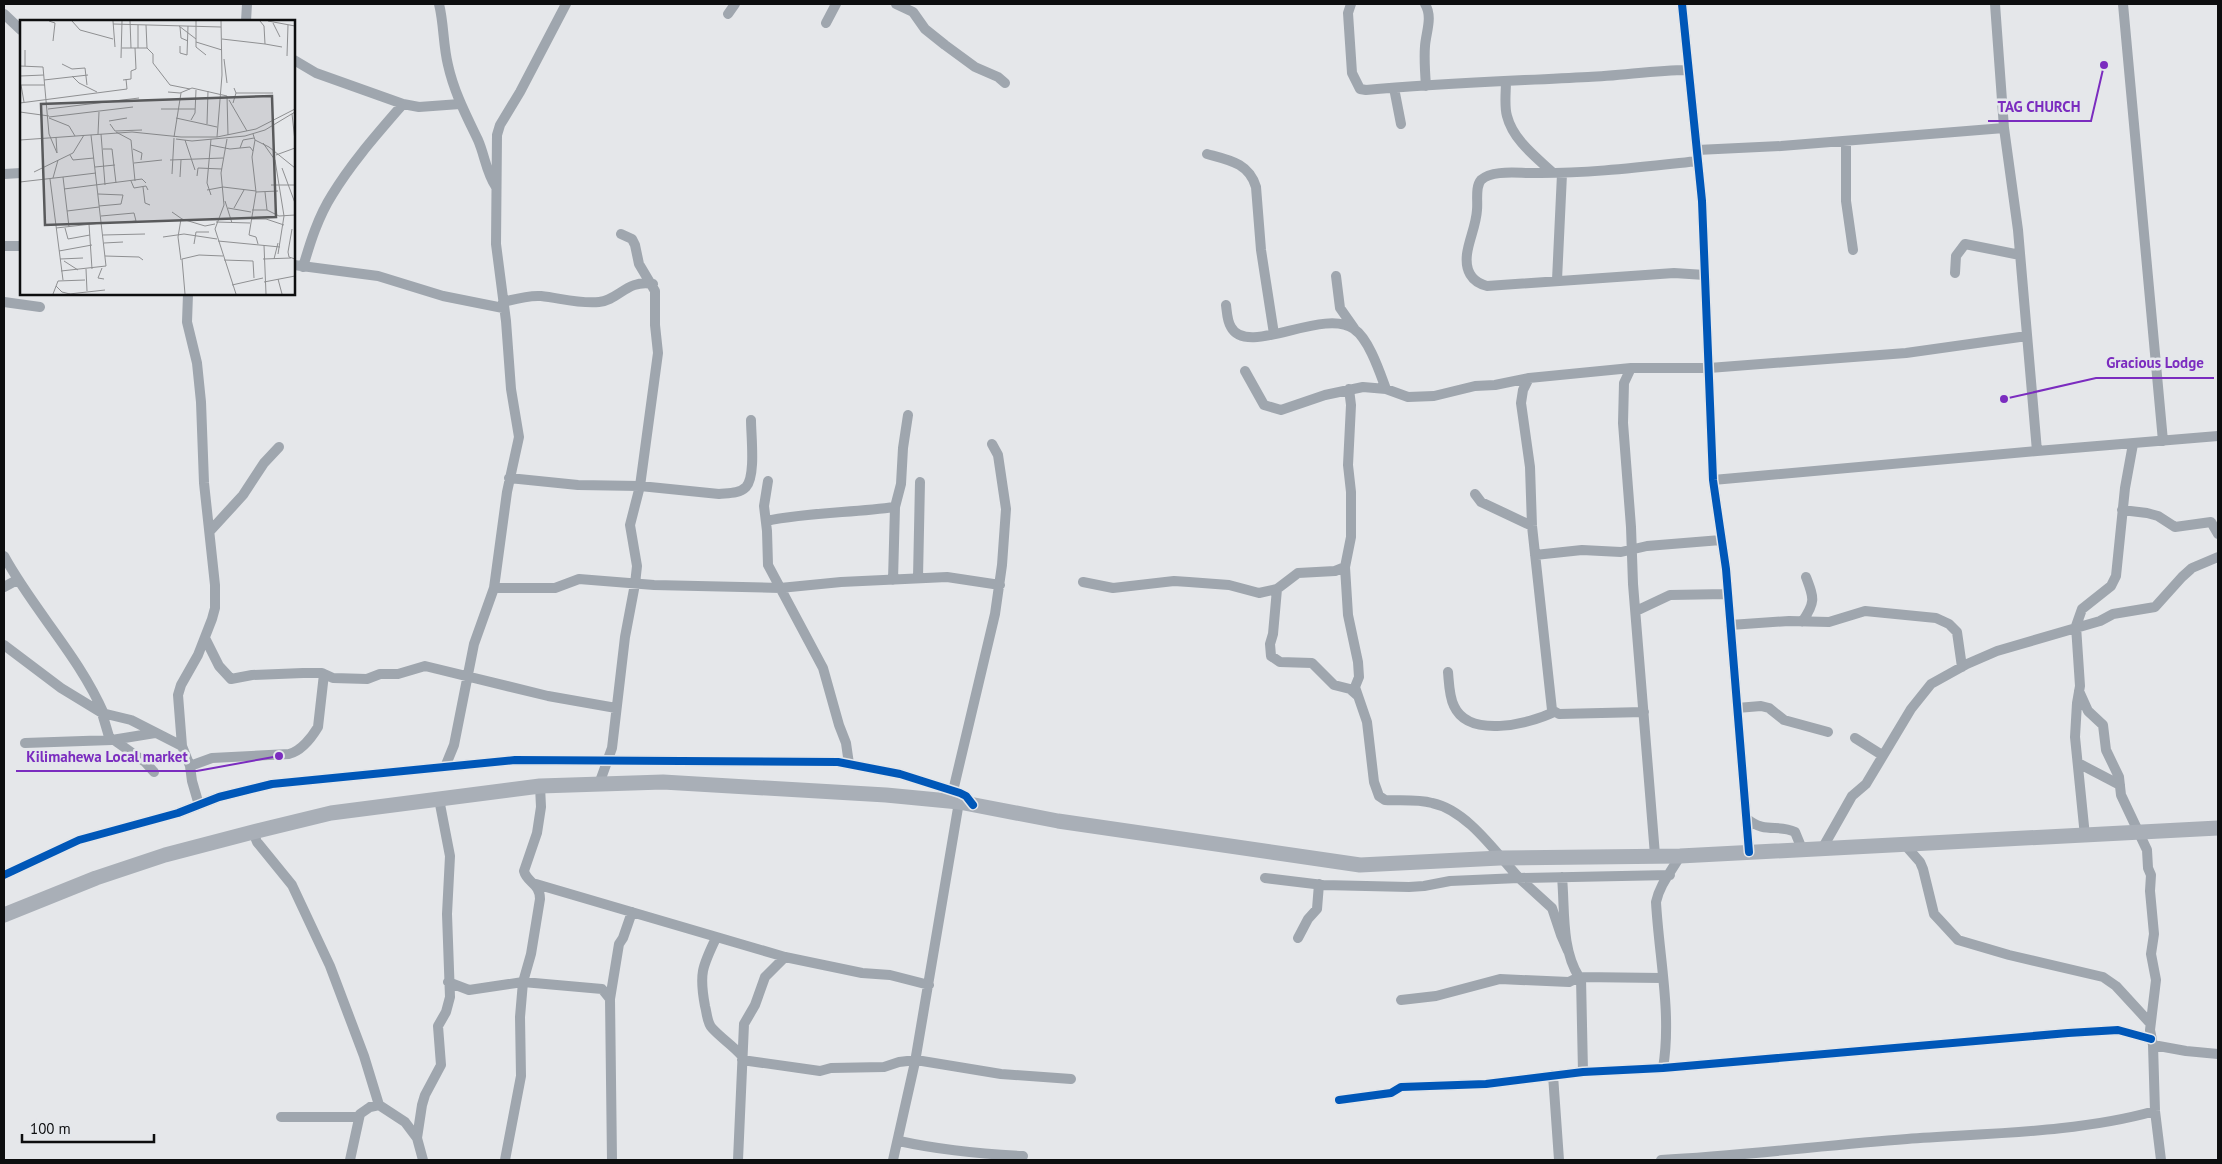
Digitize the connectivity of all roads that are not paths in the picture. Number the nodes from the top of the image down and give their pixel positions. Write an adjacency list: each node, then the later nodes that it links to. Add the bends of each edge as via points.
1 (247, 4): 15 (street)
2 (439, 4): 25 (street, via 448,64)
3 (566, 4): 35 (street, via 500,125)
4 (736, 4): 14 (street)
5 (836, 4): 16 (street)
6 (896, 4): 12 (street)
7 (1351, 4): 23 (street, via 1348,13 1355,82 1360,89 1366,90)
8 (1425, 4): 22 (street, via 1429,25 1425,44)
9 (1682, 4): 19 (street)
10 (1994, 4): 27 (street)
11 (2123, 4): 64 (street)
12 (915, 8): 21 (street, via 931,35 975,67)
13 (4, 14): 17 (street)
14 (728, 14)
15 (246, 20)
16 (826, 23)
17 (20, 29)
18 (295, 61): 24 (street, via 316,73)
19 (1687, 70): 20 (street); 29 (street)
20 (1506, 81): 22 (street); 34 (street, via 1506,114 1510,124 1524,145)
21 (1005, 83)
22 (1426, 86): 23 (street)
23 (1394, 88): 26 (street)
24 (403, 104): 25 (street, via 419,107); 41 (street, via 372,139 331,196)
25 (460, 104): 35 (street)
26 (1400, 124)
27 (2004, 128): 28 (street); 40 (street)
28 (1846, 141): 29 (street); 39 (street, via 1846,201)
29 (1697, 150): 31 (street)
30 (1208, 154): 53 (street, via 1243,166 1254,179)
31 (1698, 161): 34 (street); 43 (street)
32 (20, 173): 33 (street)
33 (4, 174)
34 (1557, 174): 45 (street); 45 (street, via 1498,174 1480,182 1476,225 1466,263 1471,277 1487,286)
35 (496, 188): 49 (street, via 496,244)
36 (621, 234): 46 (street, via 632,239 639,264)
37 (4, 246): 38 (street)
38 (20, 246)
39 (1853, 250)
40 (2020, 255): 42 (street, via 1965,244 1958,250); 54 (street)
41 (298, 266): 49 (street, via 378,276 443,296)
42 (1955, 273)
43 (1705, 275): 45 (street, via 1674,273); 56 (street)
44 (1336, 276): 52 (street, via 1340,308)
45 (1557, 280)
46 (653, 284): 49 (street, via 633,285 606,301 566,301 541,296 525,297); 73 (street, via 658,353)
47 (188, 295): 79 (street, via 187,322 199,380 204,483)
48 (4, 302): 51 (street)
49 (503, 305): 69 (street, via 519,436)
50 (1226, 305): 53 (street, via 1230,327 1238,336 1252,338)
51 (40, 307)
52 (1354, 328): 53 (street, via 1330,322); 60 (street)
53 (1274, 334)
54 (2027, 336): 56 (street, via 1906,352); 68 (street)
55 (1631, 368): 56 (street); 58 (street); 82 (street, via 1624,383 1623,423)
56 (1708, 368): 70 (street)
57 (1245, 371): 59 (street, via 1264,405 1275,410)
58 (1529, 378): 60 (street, via 1421,397 1408,397); 78 (street, via 1521,404 1530,467)
59 (1349, 389): 60 (street); 86 (street, via 1351,537)
60 (1386, 389)
61 (908, 415): 75 (street, via 901,484)
62 (751, 420): 73 (street, via 752,469 750,481 741,490 719,494)
63 (2218, 436): 64 (street)
64 (2163, 441): 66 (street)
65 (992, 444): 93 (street, via 998,455 1006,509)
66 (2133, 444): 68 (street); 76 (street)
67 (279, 448): 79 (street, via 264,463 243,495)
68 (2037, 451): 70 (street)
69 (510, 478): 73 (street, via 578,485); 95 (street)
70 (1713, 480): 81 (street)
71 (768, 481): 77 (street, via 764,506)
72 (920, 482): 88 (street)
73 (640, 486): 92 (street, via 630,525 637,566)
74 (1475, 494): 78 (street, via 1481,502)
75 (894, 507): 77 (street, via 798,514); 90 (street)
76 (2122, 510): 80 (street, via 2147,512 2175,527 2211,522); 102 (street, via 2114,581 2086,604)
77 (766, 521): 96 (street, via 768,565)
78 (1532, 526): 83 (street)
79 (210, 530): 103 (street, via 215,608)
80 (2218, 534)
81 (1721, 540): 82 (street); 98 (street)
82 (1632, 548): 83 (street, via 1621,552 1582,550); 99 (street)
83 (1535, 555): 113 (street)
84 (4, 556): 89 (street)
85 (2218, 557): 102 (street, via 2192,568 2155,607 2113,614 2100,621)
86 (1346, 567): 97 (street, via 1335,571 1298,573); 110 (street, via 1348,615 1358,662 1359,677 1355,688)
87 (1806, 577): 100 (street, via 1813,599)
88 (918, 578): 90 (street); 93 (street, via 947,577)
89 (17, 580): 94 (street); 115 (street, via 93,688)
90 (893, 580): 96 (street)
91 (1083, 582): 97 (street, via 1113,588 1174,581 1236,586 1259,593)
92 (635, 584): 95 (street, via 579,580 555,588); 96 (street); 111 (street)
93 (1000, 585): 133 (street)
94 (4, 587)
95 (494, 588): 108 (street, via 474,644)
96 (780, 588): 125 (street, via 823,668 846,743)
97 (1277, 589): 110 (street, via 1271,656 1280,662 1312,663 1334,685)
98 (1727, 594): 99 (street, via 1670,595); 101 (street)
99 (1636, 611): 114 (street)
100 (1802, 622): 101 (street); 105 (street, via 1829,622 1865,611 1936,618 1950,624 1957,632)
101 (1730, 625): 112 (street)
102 (2076, 626): 105 (street, via 1997,651); 109 (street)
103 (205, 638): 107 (street, via 218,666 231,679 263,674); 121 (street, via 180,690)
104 (4, 644): 115 (street, via 61,688)
105 (1962, 667): 122 (street, via 1931,684)
106 (1448, 672): 113 (street, via 1454,706 1460,715 1477,724 1503,726 1539,719)
107 (324, 674): 108 (street, via 333,678 367,679 425,666); 126 (street, via 318,727 297,751 212,758)
108 (468, 677): 111 (street); 127 (street, via 454,745)
109 (2079, 691): 124 (street, via 2075,737); 131 (street, via 2088,711 2103,725 2106,750)
110 (1358, 696): 146 (street, via 1368,722 1374,782 1379,796 1385,800 1439,805 1474,827)
111 (616, 708): 123 (street, via 614,741)
112 (1737, 708): 116 (street, via 1769,708 1784,720); 135 (street)
113 (1554, 712): 114 (street)
114 (1644, 712): 144 (street)
115 (103, 713): 117 (street, via 131,720); 119 (street)
116 (1828, 732)
117 (155, 734): 119 (street); 121 (street)
118 (1855, 738): 122 (street)
119 (112, 740): 120 (street); 128 (street)
120 (25, 742)
121 (182, 746): 126 (street)
122 (1882, 755): 141 (street, via 1866,784 1852,796)
123 (608, 762): 125 (street, via 786,760); 127 (street, via 515,760); 129 (street)
124 (2078, 763): 131 (street); 139 (street)
125 (849, 764): 133 (street, via 900,774)
126 (190, 766): 134 (street)
127 (444, 767): 134 (street, via 272,784)
128 (154, 772)
129 (600, 784): 130 (main road); 133 (main road, via 663,782)
130 (540, 786): 132 (main road); 152 (street, via 537,833 524,871 525,877)
131 (2120, 786): 138 (street, via 2121,795)
132 (439, 799): 137 (main road, via 331,813); 162 (street, via 450,856)
133 (961, 799): 146 (main road, via 1058,821 1360,865); 164 (street)
134 (199, 805): 147 (street, via 79,840)
135 (1746, 818): 142 (street, via 1759,828 1795,832); 143 (street)
136 (2218, 828): 138 (main road)
137 (253, 832): 155 (main road, via 156,858); 177 (street, via 257,842 292,885 330,966)
138 (2140, 833): 139 (main road); 167 (street, via 2151,875 2154,934 2151,954 2156,980)
139 (2085, 836): 140 (main road)
140 (1905, 846): 141 (main road); 167 (street, via 1923,869 1934,914 1958,940 2103,977 2116,986)
141 (1822, 848): 142 (main road)
142 (1802, 849): 143 (main road)
143 (1749, 852): 145 (main road)
144 (1655, 855): 145 (main road); 146 (main road)
145 (1680, 856): 148 (street)
146 (1500, 858): 151 (street)
147 (4, 875)
148 (1670, 876): 149 (street); 161 (street, via 1660,886 1656,902)
149 (1562, 877): 151 (street); 158 (street)
150 (1265, 878): 153 (street)
151 (1519, 878): 153 (street, via 1450,881 1409,887); 158 (street, via 1552,908)
152 (536, 884): 154 (street); 163 (street, via 540,900 531,954)
153 (1319, 884): 157 (street, via 1317,909)
154 (632, 912): 156 (street); 165 (street, via 619,944)
155 (4, 915)
156 (716, 938): 159 (street); 170 (street, via 701,977 708,1019 711,1027)
157 (1298, 938)
158 (1568, 951): 160 (street, via 1570,963)
159 (785, 957): 164 (street); 170 (street, via 760,985 755,1005 744,1024)
160 (1580, 978): 161 (street); 166 (street, via 1569,982 1500,979 1436,996); 173 (street)
161 (1662, 978): 172 (street, via 1666,1003)
162 (448, 982): 163 (street, via 469,990); 181 (street, via 450,997 437,1032 441,1065 425,1095)
163 (522, 982): 165 (street, via 602,989); 186 (street, via 521,1076)
164 (929, 985): 171 (street)
165 (610, 1000): 187 (street)
166 (1401, 1000)
167 (2150, 1023): 168 (street)
168 (2152, 1042): 169 (street, via 2186,1051); 172 (street, via 2126,1031 2105,1031); 178 (street)
169 (2218, 1054)
170 (741, 1057): 171 (street, via 820,1071 884,1067); 188 (street)
171 (916, 1060): 175 (street, via 1001,1074); 182 (street)
172 (1663, 1068): 173 (street)
173 (1583, 1072): 174 (street)
174 (1553, 1075): 176 (street, via 1486,1084 1401,1087 1391,1093); 190 (street)
175 (1071, 1079)
176 (1339, 1100)
177 (379, 1106): 180 (street, via 362,1111); 181 (street, via 405,1122)
178 (2155, 1111): 192 (street, via 2129,1119 2083,1126 1858,1142); 193 (street)
179 (281, 1117): 180 (street)
180 (359, 1117): 184 (street)
181 (417, 1138): 185 (street)
182 (898, 1141): 183 (street, via 976,1154); 189 (street)
183 (1023, 1156)
184 (350, 1160)
185 (423, 1160)
186 (505, 1160)
187 (612, 1160)
188 (738, 1160)
189 (893, 1160)
190 (1559, 1160)
191 (1661, 1160): 192 (street)
192 (1677, 1160)
193 (2161, 1160)

